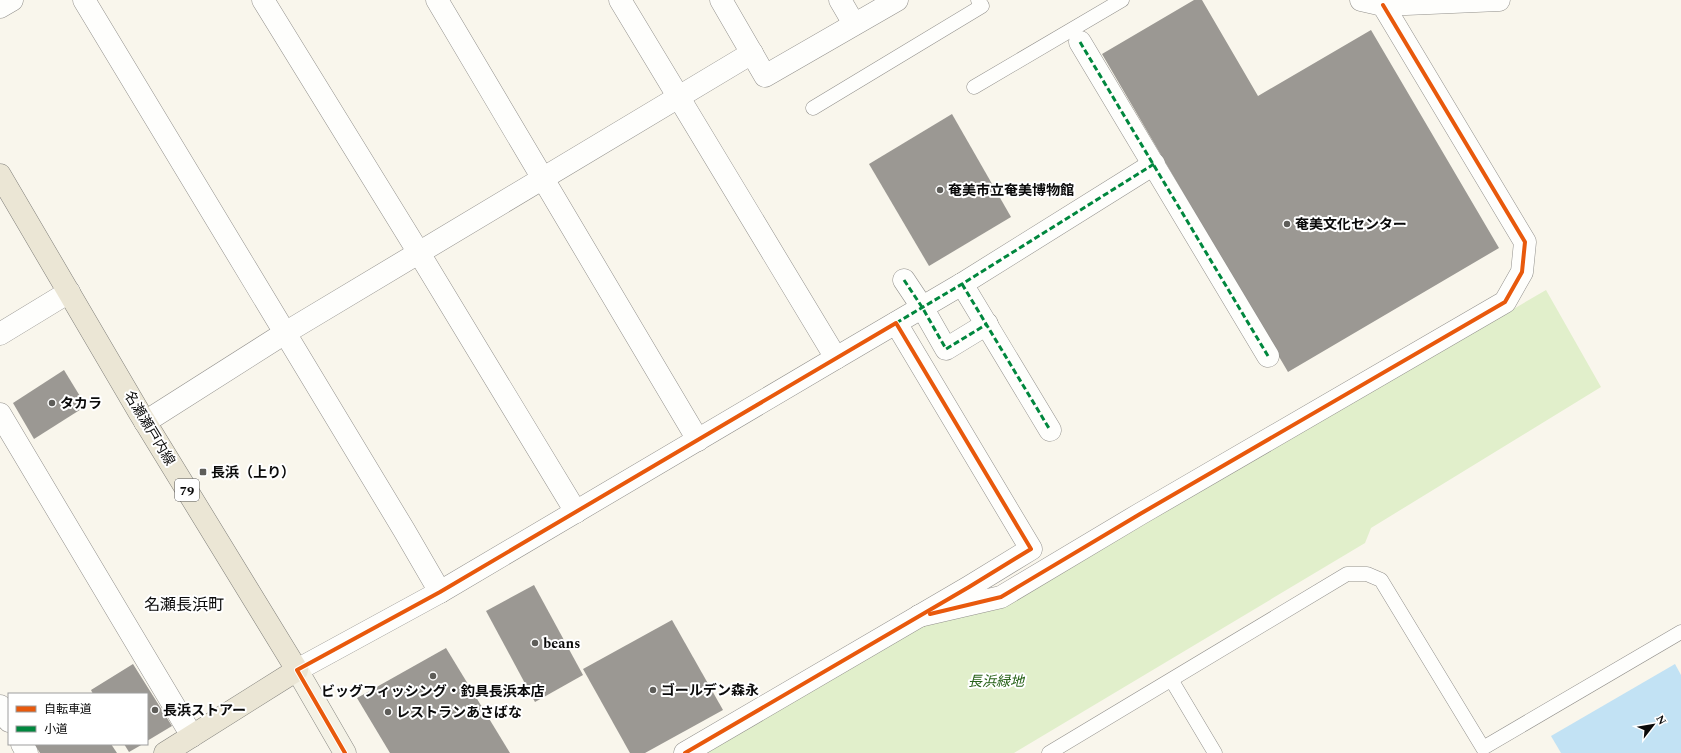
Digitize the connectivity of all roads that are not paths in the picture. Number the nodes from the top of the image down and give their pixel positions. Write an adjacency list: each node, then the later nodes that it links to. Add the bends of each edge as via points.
1 (12, 0): 14 (street)
2 (84, 0): 31 (street)
3 (263, 0): 24 (street)
4 (436, 0): 23 (street)
5 (620, 0): 19 (street)
6 (721, 0): 17 (street)
7 (840, 0): 15 (street)
8 (897, 0): 15 (street)
9 (1122, 0): 18 (lane)
10 (1361, 0): 13 (street)
11 (1499, 0): 13 (street)
12 (984, 2): 20 (lane)
13 (1383, 4): 41 (street, via 1525,242 1522,272 1505,302 1001,597)
14 (0, 7)
15 (854, 24): 17 (street, via 765,76)
16 (1080, 42): 21 (street)
17 (752, 53): 19 (street)
18 (974, 86)
19 (678, 96): 23 (street); 34 (street)
20 (813, 108)
21 (1154, 164): 26 (street); 33 (street)
22 (0, 175): 27 (main road, 名瀬瀬戸内線 / 79)
23 (543, 179): 24 (street); 38 (street)
24 (419, 253): 31 (street); 39 (street)
25 (904, 280): 28 (street)
26 (962, 284): 28 (street); 30 (street)
27 (69, 292): 32 (street); 36 (main road, 名瀬瀬戸内線 / 79)
28 (922, 307): 29 (street); 30 (street, via 946,349)
29 (896, 323): 34 (street); 41 (street, via 1031,549)
30 (987, 324): 37 (street)
31 (285, 333): 36 (street); 40 (street)
32 (0, 334)
33 (1268, 356)
34 (836, 358): 38 (street)
35 (0, 414): 47 (street)
36 (145, 422): 43 (main road, 名瀬瀬戸内線 / 79)
37 (1050, 430)
38 (698, 440): 39 (street)
39 (576, 512): 40 (street)
40 (440, 592): 43 (street)
41 (919, 616): 51 (street)
42 (1681, 632): 48 (lane)
43 (297, 670): 47 (main road); 50 (street)
44 (1172, 681): 48 (lane, via 1347,574 1367,574 1381,580); 52 (lane); 53 (lane)
45 (0, 706): 46 (street)
46 (8, 719)
47 (192, 736): 49 (main road)
48 (1479, 751)
49 (165, 753)
50 (345, 753)
51 (685, 753)
52 (1049, 753)
53 (1215, 753)

